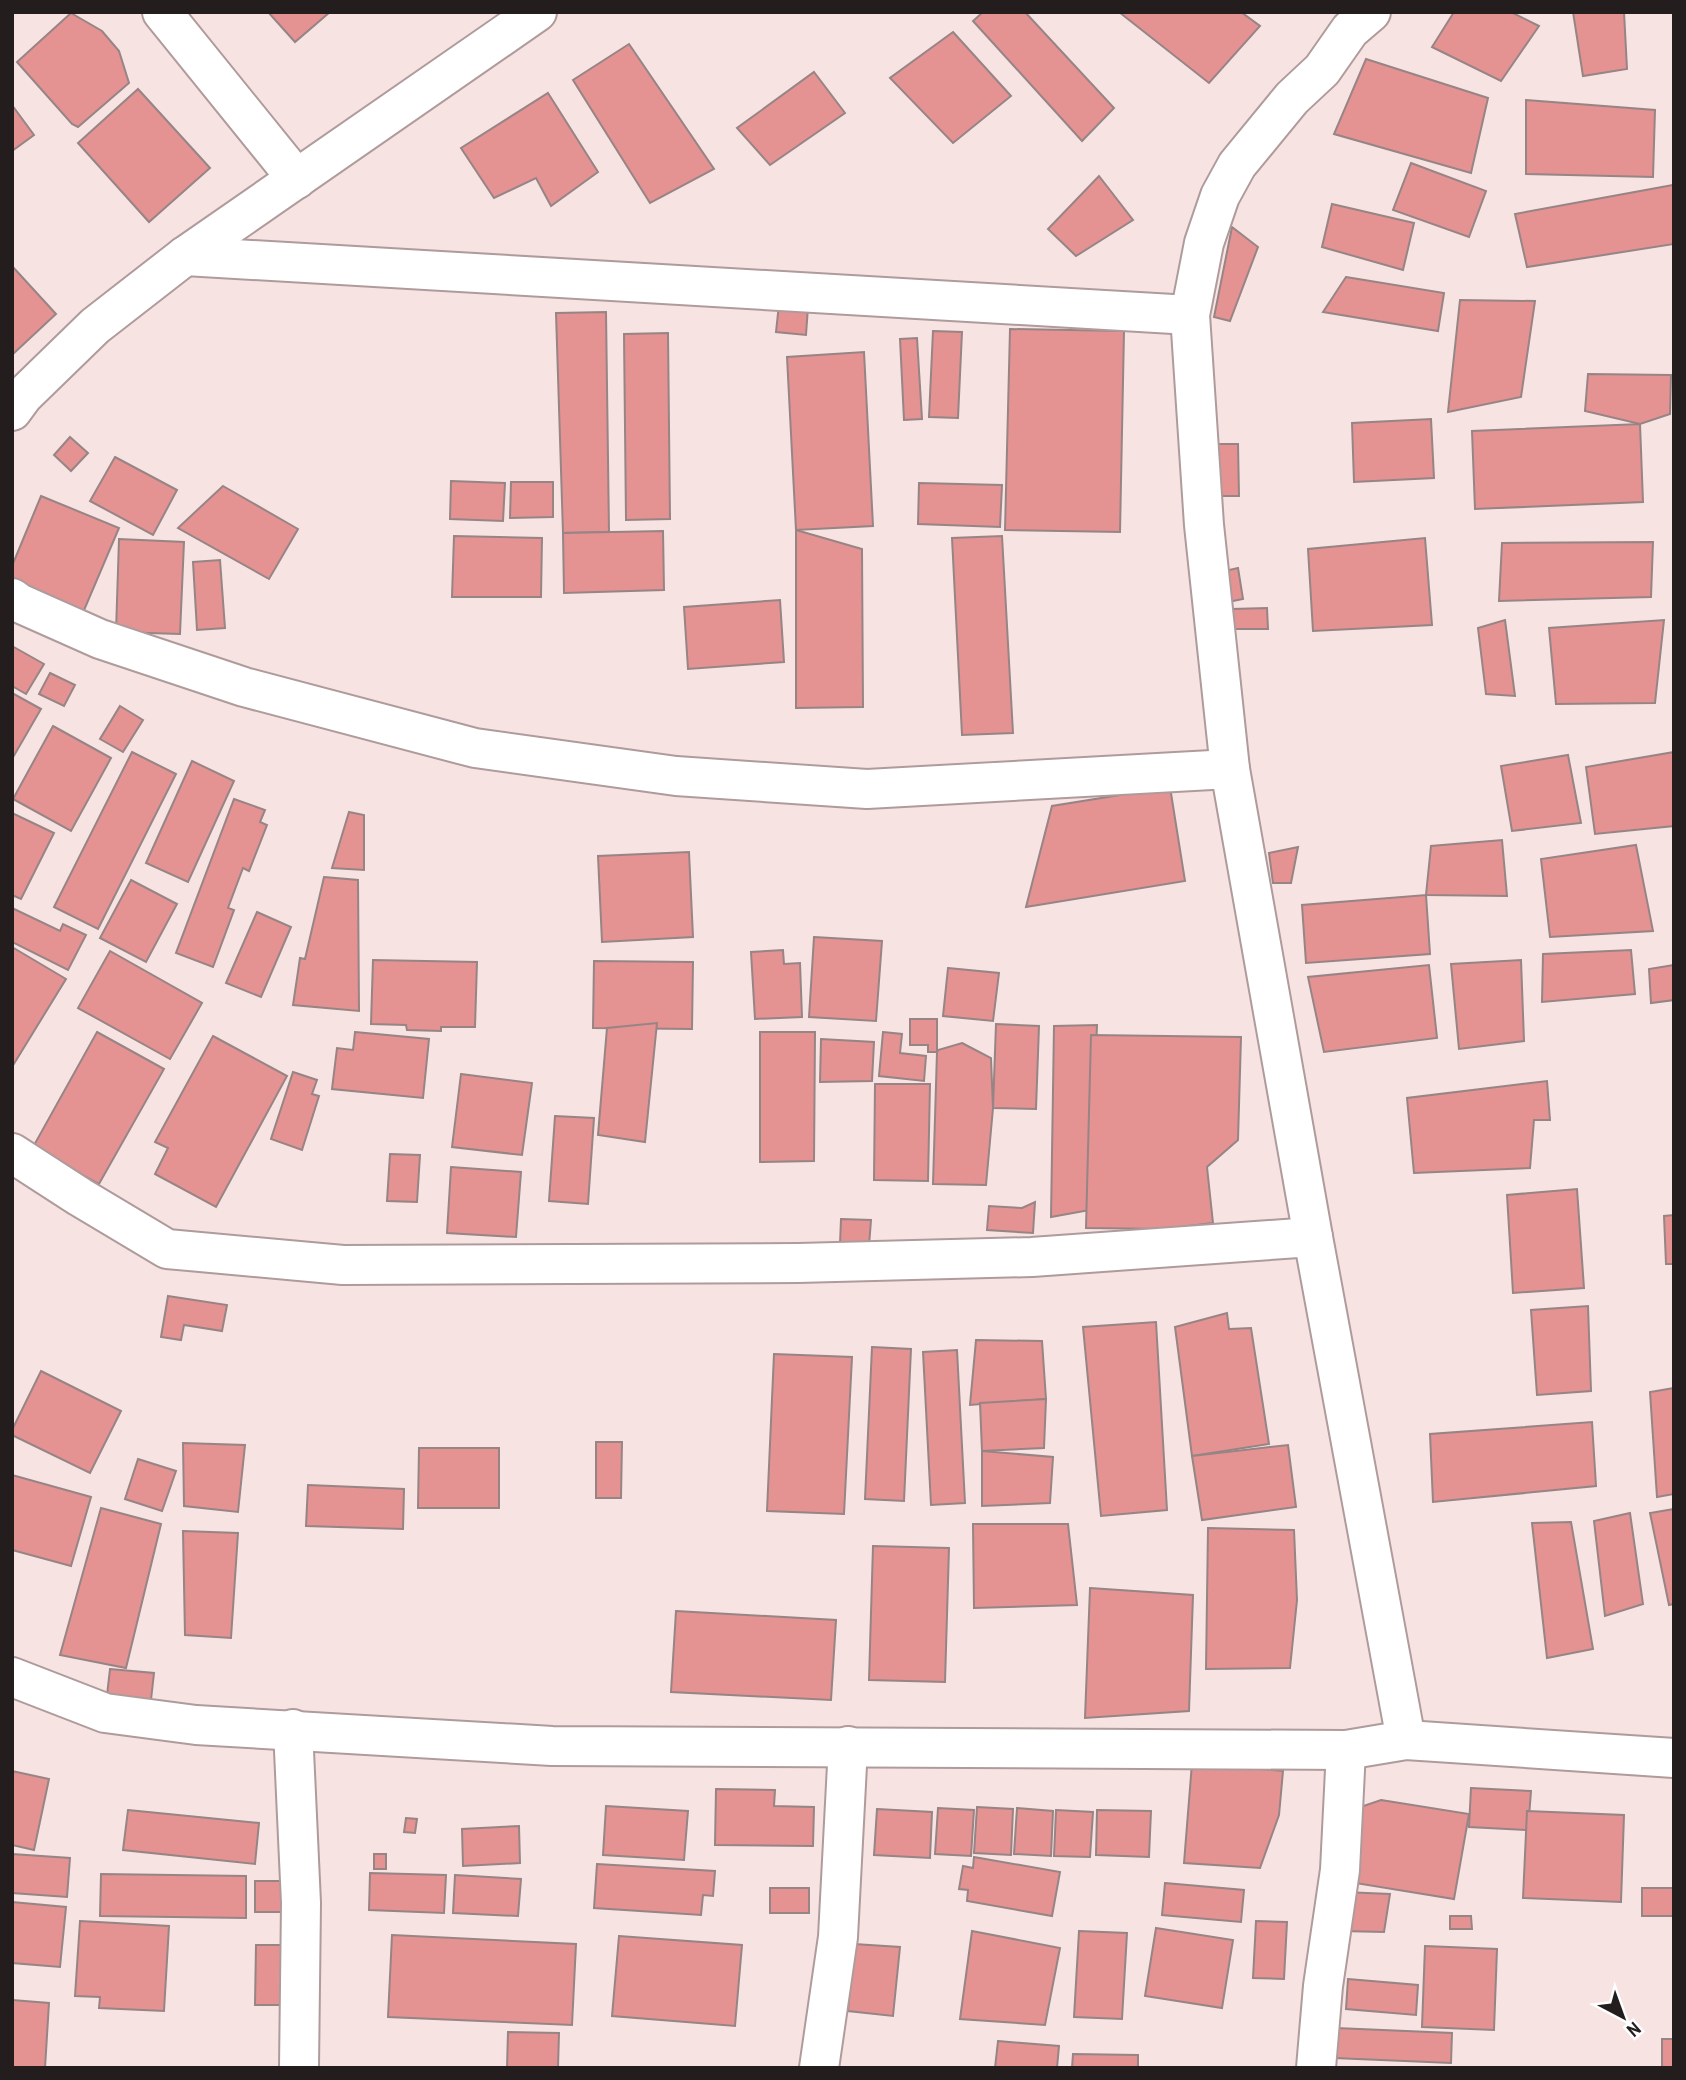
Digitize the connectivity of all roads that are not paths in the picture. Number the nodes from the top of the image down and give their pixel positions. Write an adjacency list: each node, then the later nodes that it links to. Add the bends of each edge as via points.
1 (162, 12): 4 (street)
2 (537, 12): 4 (street)
3 (1371, 12): 6 (street, via 1350,30 1322,70 1237,165 1220,195 1204,243)
4 (297, 179): 5 (street)
5 (185, 256): 6 (street); 7 (street, via 95,326)
6 (1190, 315): 9 (street, via 1204,525)
7 (12, 411)
8 (12, 598): 9 (street, via 100,639 244,687 475,748 676,776 867,789)
9 (1230, 769): 11 (street)
10 (12, 1153): 11 (street, via 167,1249 343,1265 812,1263 1032,1256)
11 (1313, 1237): 14 (street)
12 (12, 1677): 13 (street, via 105,1713 196,1725)
13 (293, 1729): 15 (street, via 552,1746); 18 (street, via 301,1903)
14 (1406, 1740): 16 (street); 17 (street)
15 (848, 1746): 16 (street); 19 (street, via 838,1937)
16 (1346, 1750): 20 (street, via 1340,1870)
17 (1674, 1758)
18 (299, 2068)
19 (819, 2068)
20 (1316, 2068)

